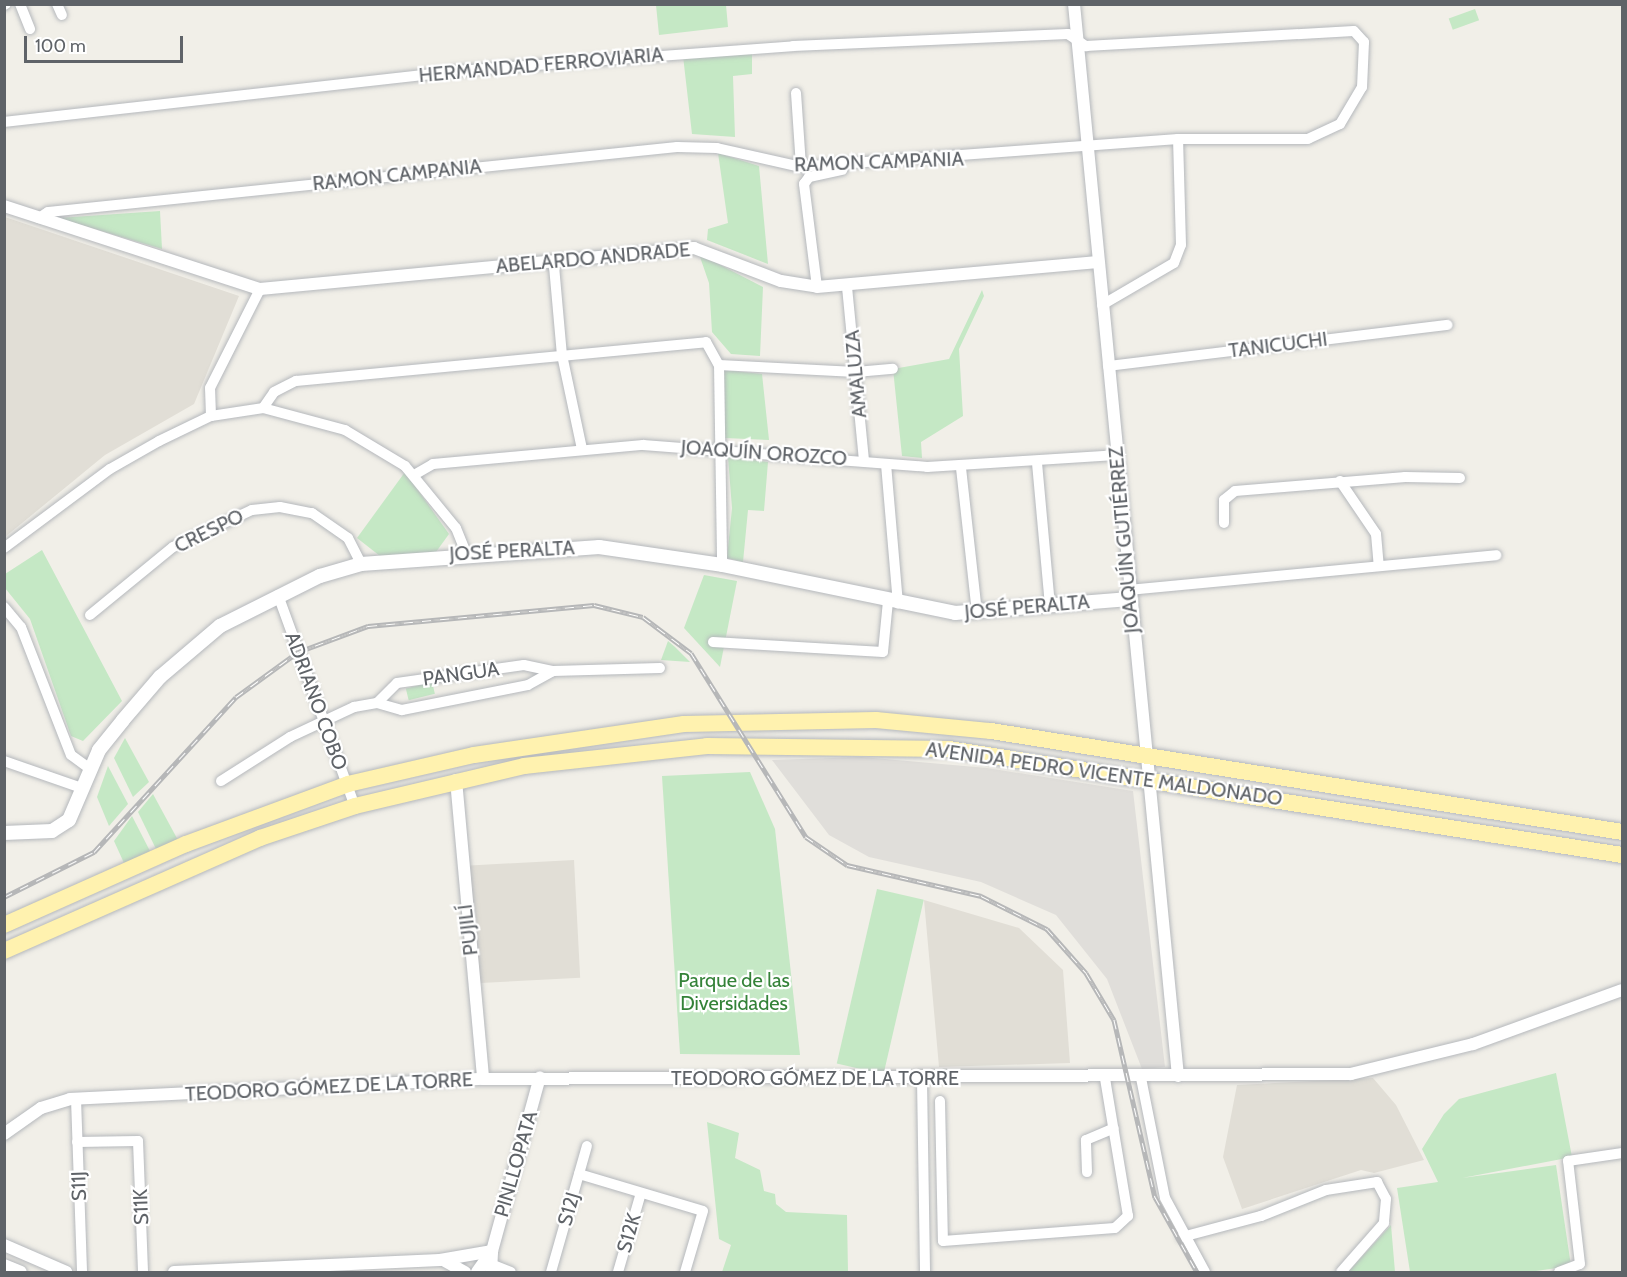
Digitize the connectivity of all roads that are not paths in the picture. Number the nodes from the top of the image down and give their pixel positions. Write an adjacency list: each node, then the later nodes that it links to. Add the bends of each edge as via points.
1 (20, 4): 3 (street)
2 (1074, 4): 4 (street, JOAQUÍN GUTIÉRREZ)
3 (30, 29)
4 (1078, 40): 6 (street, HERMANDAD FERROVIARIA, via 1068,34 631,56 195,98); 7 (street, RAMON CAMPANIA, via 1086,46 1360,35 1362,87 1340,124 1326,134 1308,139); 8 (street, JOAQUÍN GUTIÉRREZ)
5 (796, 93): 10 (street)
6 (4, 122)
7 (1178, 139): 8 (street, RAMON CAMPANIA); 18 (street, via 1181,245 1174,263)
8 (1087, 146): 9 (street, RAMON CAMPANIA); 13 (street, JOAQUÍN GUTIÉRREZ)
9 (847, 166): 10 (street, RAMON CAMPANIA); 15 (street, via 809,177 804,184)
10 (801, 167): 12 (street, RAMON CAMPANIA, via 717,148 677,147 48,212)
11 (4, 206): 12 (street)
12 (39, 218): 17 (street)
13 (1098, 262): 16 (street, ABELARDO ANDRADE); 18 (street, JOAQUÍN GUTIÉRREZ)
14 (554, 266): 20 (street)
15 (818, 287): 16 (street, ABELARDO ANDRADE); 17 (street, ABELARDO ANDRADE, via 781,281 694,248)
16 (847, 287): 24 (street, AMALUZA)
17 (260, 289): 26 (street, via 210,388)
18 (1102, 306): 22 (street, JOAQUÍN GUTIÉRREZ)
19 (1448, 325): 22 (street, TANICUCHI)
20 (562, 355): 21 (street, via 706,342); 25 (street, via 296,381 273,392); 28 (street)
21 (719, 365): 24 (street); 27 (street)
22 (1108, 366): 29 (street, JOAQUÍN GUTIÉRREZ)
23 (893, 369): 24 (street)
24 (856, 372): 30 (street, AMALUZA)
25 (262, 408): 26 (street); 34 (street, via 345,430)
26 (211, 416): 38 (street, via 110,469)
27 (718, 447): 28 (street, JOAQUÍN OROZCO); 30 (street, JOAQUÍN OROZCO); 42 (street)
28 (582, 449): 34 (street, JOAQUÍN OROZCO, via 433,464)
29 (1116, 456): 31 (street, JOAQUÍN OROZCO); 44 (street, JOAQUÍN GUTIÉRREZ)
30 (864, 461): 32 (street, JOAQUÍN OROZCO)
31 (1037, 463): 33 (street, JOAQUÍN OROZCO); 47 (street)
32 (886, 464): 33 (street, JOAQUÍN OROZCO); 46 (street)
33 (961, 468): 49 (street)
34 (414, 475): 39 (street, via 456,528)
35 (1460, 478): 36 (street)
36 (1340, 481): 37 (street, via 1228,494); 43 (street, via 1376,534)
37 (1224, 523)
38 (4, 548)
39 (466, 553): 41 (main road, JOSÉ PERALTA); 42 (main road, JOSÉ PERALTA, via 599,547)
40 (1496, 555): 43 (street, JOSÉ PERALTA)
41 (361, 564): 45 (main road, JOSÉ PERALTA); 50 (street, CRESPO, via 348,538 312,513 252,510 173,547)
42 (722, 565): 46 (main road, JOSÉ PERALTA)
43 (1379, 566): 44 (street, JOSÉ PERALTA)
44 (1129, 594): 47 (main road, JOSÉ PERALTA); 56 (street, JOAQUÍN GUTIÉRREZ)
45 (278, 595): 55 (street, ADRIANO COBO); 58 (main road, JOSÉ PERALTA, via 220,626 160,677)
46 (893, 602): 49 (main road, JOSÉ PERALTA); 51 (street, via 883,652)
47 (1050, 606): 49 (main road, JOSÉ PERALTA)
48 (4, 607): 58 (street, via 21,627 71,755)
49 (976, 613)
50 (90, 615)
51 (713, 642)
52 (660, 668): 53 (street, PANGUA)
53 (553, 671): 54 (street, PANGUA, via 528,686 402,710); 54 (street, PANGUA, via 524,665 397,683)
54 (377, 703): 55 (street, PANGUA)
55 (323, 719): 61 (street, PANGUA); 62 (street, ADRIANO COBO)
56 (1147, 754): 59 (street, JOAQUÍN GUTIÉRREZ); 62 (main road, AVENIDA PEDRO VICENTE MALDONADO, via 981,730 876,720 775,720 596,734); 65 (main road, AVENIDA PEDRO VICENTE MALDONADO)
57 (4, 761): 63 (street)
58 (90, 769): 63 (main road, JOSÉ PERALTA)
59 (1149, 778): 60 (main road, AVENIDA PEDRO VICENTE MALDONADO, via 880,744 706,746 574,758); 67 (main road, AVENIDA PEDRO VICENTE MALDONADO); 71 (street, JOAQUÍN GUTIÉRREZ)
60 (456, 780): 64 (main road, AVENIDA PEDRO VICENTE MALDONADO); 75 (street, PUJILÍ)
61 (221, 781)
62 (348, 784): 64 (street, ADRIANO COBO); 68 (main road, AVENIDA PEDRO VICENTE MALDONADO, via 186,844)
63 (82, 788): 66 (main road, JOSÉ PERALTA, via 62,826)
64 (355, 806): 69 (main road, AVENIDA PEDRO VICENTE MALDONADO, via 260,838)
65 (1623, 832)
66 (4, 833)
67 (1623, 855)
68 (4, 925)
69 (4, 951)
70 (1623, 990): 71 (street, TEODORO GÓMEZ DE LA TORRE, via 1473,1044 1351,1074)
71 (1178, 1076): 74 (street, TEODORO GÓMEZ DE LA TORRE)
72 (540, 1077): 75 (street, TEODORO GÓMEZ DE LA TORRE); 76 (street, TEODORO GÓMEZ DE LA TORRE); 89 (street, PINLLOPATA)
73 (1105, 1078): 74 (street, TEODORO GÓMEZ DE LA TORRE); 76 (street, TEODORO GÓMEZ DE LA TORRE); 79 (street)
74 (1141, 1078): 87 (street, via 1163,1189)
75 (483, 1079): 77 (street, TEODORO GÓMEZ DE LA TORRE)
76 (922, 1079): 104 (street)
77 (76, 1099): 80 (street, TEODORO GÓMEZ DE LA TORRE, via 41,1108); 81 (street, S11J)
78 (940, 1101): 79 (street, via 942,1236 948,1243 1115,1228 1128,1215)
79 (1114, 1128): 84 (street, via 1086,1140)
80 (4, 1134)
81 (77, 1142): 95 (street, S11J); 96 (street, S11K, via 138,1141)
82 (587, 1146): 85 (street, S12J)
83 (1623, 1153): 107 (street, via 1568,1161 1580,1266)
84 (1087, 1172)
85 (579, 1174): 86 (street); 101 (street, S12J)
86 (641, 1193): 102 (street, S12K); 103 (street, via 703,1211)
87 (1182, 1237): 105 (street); 106 (street, via 1261,1216 1326,1190 1377,1182 1386,1199 1384,1223)
88 (4, 1245): 94 (street)
89 (492, 1251): 90 (street); 92 (street, PINLLOPATA); 99 (street, PINLLOPATA)
90 (441, 1260): 97 (street); 98 (street)
91 (4, 1265): 93 (street)
92 (492, 1269): 100 (street)
93 (21, 1272)
94 (66, 1272)
95 (82, 1272)
96 (143, 1272)
97 (174, 1272)
98 (465, 1272)
99 (477, 1272)
100 (511, 1272)
101 (552, 1272)
102 (618, 1272)
103 (685, 1272)
104 (925, 1272)
105 (1205, 1272)
106 (1341, 1272)
107 (1559, 1272)

